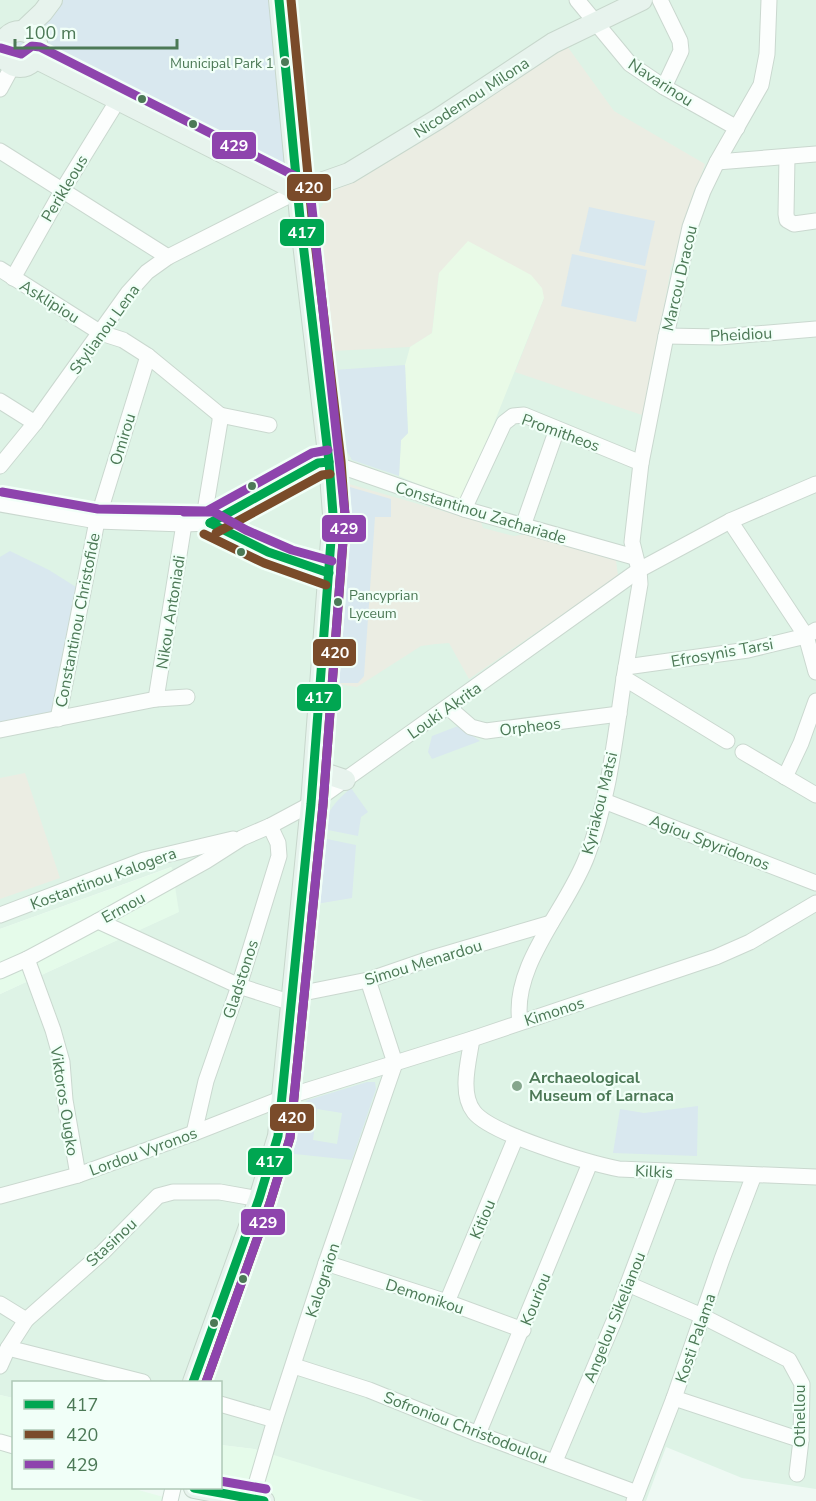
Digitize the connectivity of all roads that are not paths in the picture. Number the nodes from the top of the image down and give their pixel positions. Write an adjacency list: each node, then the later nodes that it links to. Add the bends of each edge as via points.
1 (279, 0): 20 (main road)
2 (577, 0): 7 (street, Navarinou)
3 (642, 0): 7 (main road, Nicodemou Milona)
4 (660, 0): 11 (street, via 681,51)
5 (769, 0): 14 (street, Marcou Dracou, via 768,54 761,85)
6 (48, 6): 8 (main road)
7 (595, 22): 11 (street, Navarinou, via 630,64); 20 (main road, Nicodemou Milona, via 553,43 376,158 349,173)
8 (16, 36): 9 (main road, via 38,47); 10 (main road, via 3,51)
9 (35, 58): 10 (main road, via 28,65); 13 (main road)
10 (7, 62): 12 (street)
11 (664, 87): 14 (street, Navarinou)
12 (0, 89)
13 (118, 100): 19 (street, Perikleous); 20 (main road)
14 (737, 128): 18 (street, Marcou Dracou)
15 (0, 151): 19 (street)
16 (816, 154): 17 (street)
17 (787, 157): 18 (street); 21 (street, via 787,220 794,224)
18 (717, 162): 26 (street, Marcou Dracou, via 693,216)
19 (62, 191): 22 (street); 23 (street, Perikleous)
20 (298, 191): 22 (street, Stylianou Lena); 33 (main road)
21 (816, 221)
22 (168, 257): 25 (street, Stylianou Lena, via 128,293)
23 (6, 273): 25 (street, Asklipiou)
24 (816, 329): 26 (street, Pheidiou, via 720,337)
25 (101, 333): 27 (street, Asklipiou, via 123,340); 30 (street, Stylianou Lena)
26 (666, 336): 34 (street, Marcou Dracou)
27 (148, 356): 29 (street, Asklipiou); 39 (street, Omirou)
28 (0, 401): 30 (street)
29 (220, 415): 31 (street); 41 (street)
30 (35, 423): 35 (street, Stylianou Lena)
31 (269, 425)
32 (557, 429): 34 (street, Promitheos); 38 (street, Promitheos, via 524,415 513,416 504,423); 43 (street)
33 (329, 462): 38 (street, Constantinou Zachariade); 41 (street, via 318,463); 45 (main road, via 333,514)
34 (642, 463): 44 (street, Marcou Dracou, via 632,542)
35 (0, 466)
36 (816, 484): 40 (street, Louki Akrita)
37 (0, 504): 39 (street)
38 (464, 509): 43 (street, Constantinou Zachariade)
39 (97, 521): 42 (street); 54 (street, Constantinou Christofide)
40 (730, 521): 44 (street, Louki Akrita); 46 (street)
41 (206, 523): 42 (street); 45 (street, via 288,561)
42 (184, 524): 50 (street, Nikou Antoniadi)
43 (523, 526): 44 (street, Constantinou Zachariade)
44 (637, 564): 47 (street, Kyriakou Matsi, via 640,584); 52 (street, Louki Akrita)
45 (329, 573): 58 (main road)
46 (811, 633): 47 (street, Efrosynis Tarsi, via 748,651); 48 (street)
47 (625, 672): 53 (street, Kyriakou Matsi); 56 (street)
48 (816, 672)
49 (187, 697): 50 (street)
50 (156, 699): 54 (street)
51 (816, 701): 59 (street)
52 (448, 707): 53 (street, Orpheos, via 471,727 486,731); 60 (street, Louki Akrita)
53 (619, 714): 62 (street, Kyriakou Matsi)
54 (58, 719): 55 (street)
55 (0, 730)
56 (727, 741)
57 (743, 752): 59 (street)
58 (315, 762): 60 (main road, via 324,773); 63 (main road)
59 (786, 777): 61 (street)
60 (345, 780): 63 (street, Louki Akrita)
61 (816, 795)
62 (604, 801): 68 (street, Agiou Spyridonos); 72 (street, Kyriakou Matsi, via 587,859)
63 (311, 804): 64 (street, Louki Akrita); 77 (main road)
64 (270, 826): 65 (street, Louki Akrita); 76 (street, Gladstonos, via 279,843 279,856)
65 (242, 838): 66 (street, Kostantinou Kalogera); 67 (street, Ermou)
66 (199, 846): 67 (street); 70 (street, Kostantinou Kalogera, via 144,860)
67 (206, 861): 71 (street, Ermou)
68 (816, 883)
69 (816, 903): 78 (street, Kimonos, via 717,957)
70 (0, 915)
71 (98, 921): 73 (street, Ermou); 76 (street)
72 (551, 923): 75 (street, Simou Menardou); 78 (street, Kyriakou Matsi, via 519,996)
73 (27, 959): 74 (street, Ermou); 86 (street, Viktoros Ougko, via 62,1062)
74 (0, 971)
75 (368, 980): 77 (street, Simou Menardou); 80 (street)
76 (239, 986): 77 (street); 82 (street, Gladstonos, via 206,1081)
77 (292, 999): 81 (main road)
78 (520, 1022): 79 (street, Kimonos)
79 (471, 1039): 80 (street, Kimonos); 83 (street, Kilkis, via 466,1083 473,1112)
80 (395, 1063): 81 (street, Kimonos); 91 (street, Kalograion)
81 (283, 1098): 82 (street, Lordou Vyronos); 90 (main road, via 278,1136)
82 (194, 1133): 86 (street, Lordou Vyronos)
83 (516, 1137): 84 (street, Kilkis); 93 (street, Kitiou)
84 (590, 1163): 85 (street, Kilkis); 97 (street, Kouriou)
85 (670, 1172): 87 (street, Kilkis); 92 (street, Angelou Sikelianou)
86 (78, 1175): 89 (street, Lordou Vyronos)
87 (754, 1175): 88 (street, Kilkis); 95 (street, Kosti Palama)
88 (816, 1177)
89 (0, 1196)
90 (259, 1199): 96 (street, Stasinou, via 220,1192 173,1192 158,1196 103,1252); 102 (main road)
91 (326, 1263): 93 (street, Demonikou); 100 (street, Kalograion)
92 (627, 1284): 95 (street, Othellou); 108 (street, Angelou Sikelianou)
93 (447, 1302): 97 (street, Demonikou)
94 (0, 1304): 96 (street)
95 (702, 1316): 103 (street, Kosti Palama); 107 (street, Othellou, via 789,1360 802,1384)
96 (26, 1320): 98 (street, Stasinou)
97 (523, 1330): 106 (street, Kouriou)
98 (8, 1348): 99 (street, Stasinou); 101 (street)
99 (0, 1366)
100 (294, 1366): 105 (street, Kalograion); 106 (street, Sofroniou Christodoulou, via 369,1390)
101 (135, 1381)
102 (194, 1381)
103 (674, 1398): 107 (street); 111 (street, Kosti Palama)
104 (222, 1405): 105 (street)
105 (275, 1420): 112 (street, Kalograion)
106 (478, 1434): 108 (street, Sofroniou Christodoulou)
107 (801, 1440): 109 (street, Othellou)
108 (555, 1461): 111 (street, Sofroniou Christodoulou)
109 (797, 1474)
110 (199, 1489): 112 (main road)
111 (636, 1497)
112 (258, 1500)

